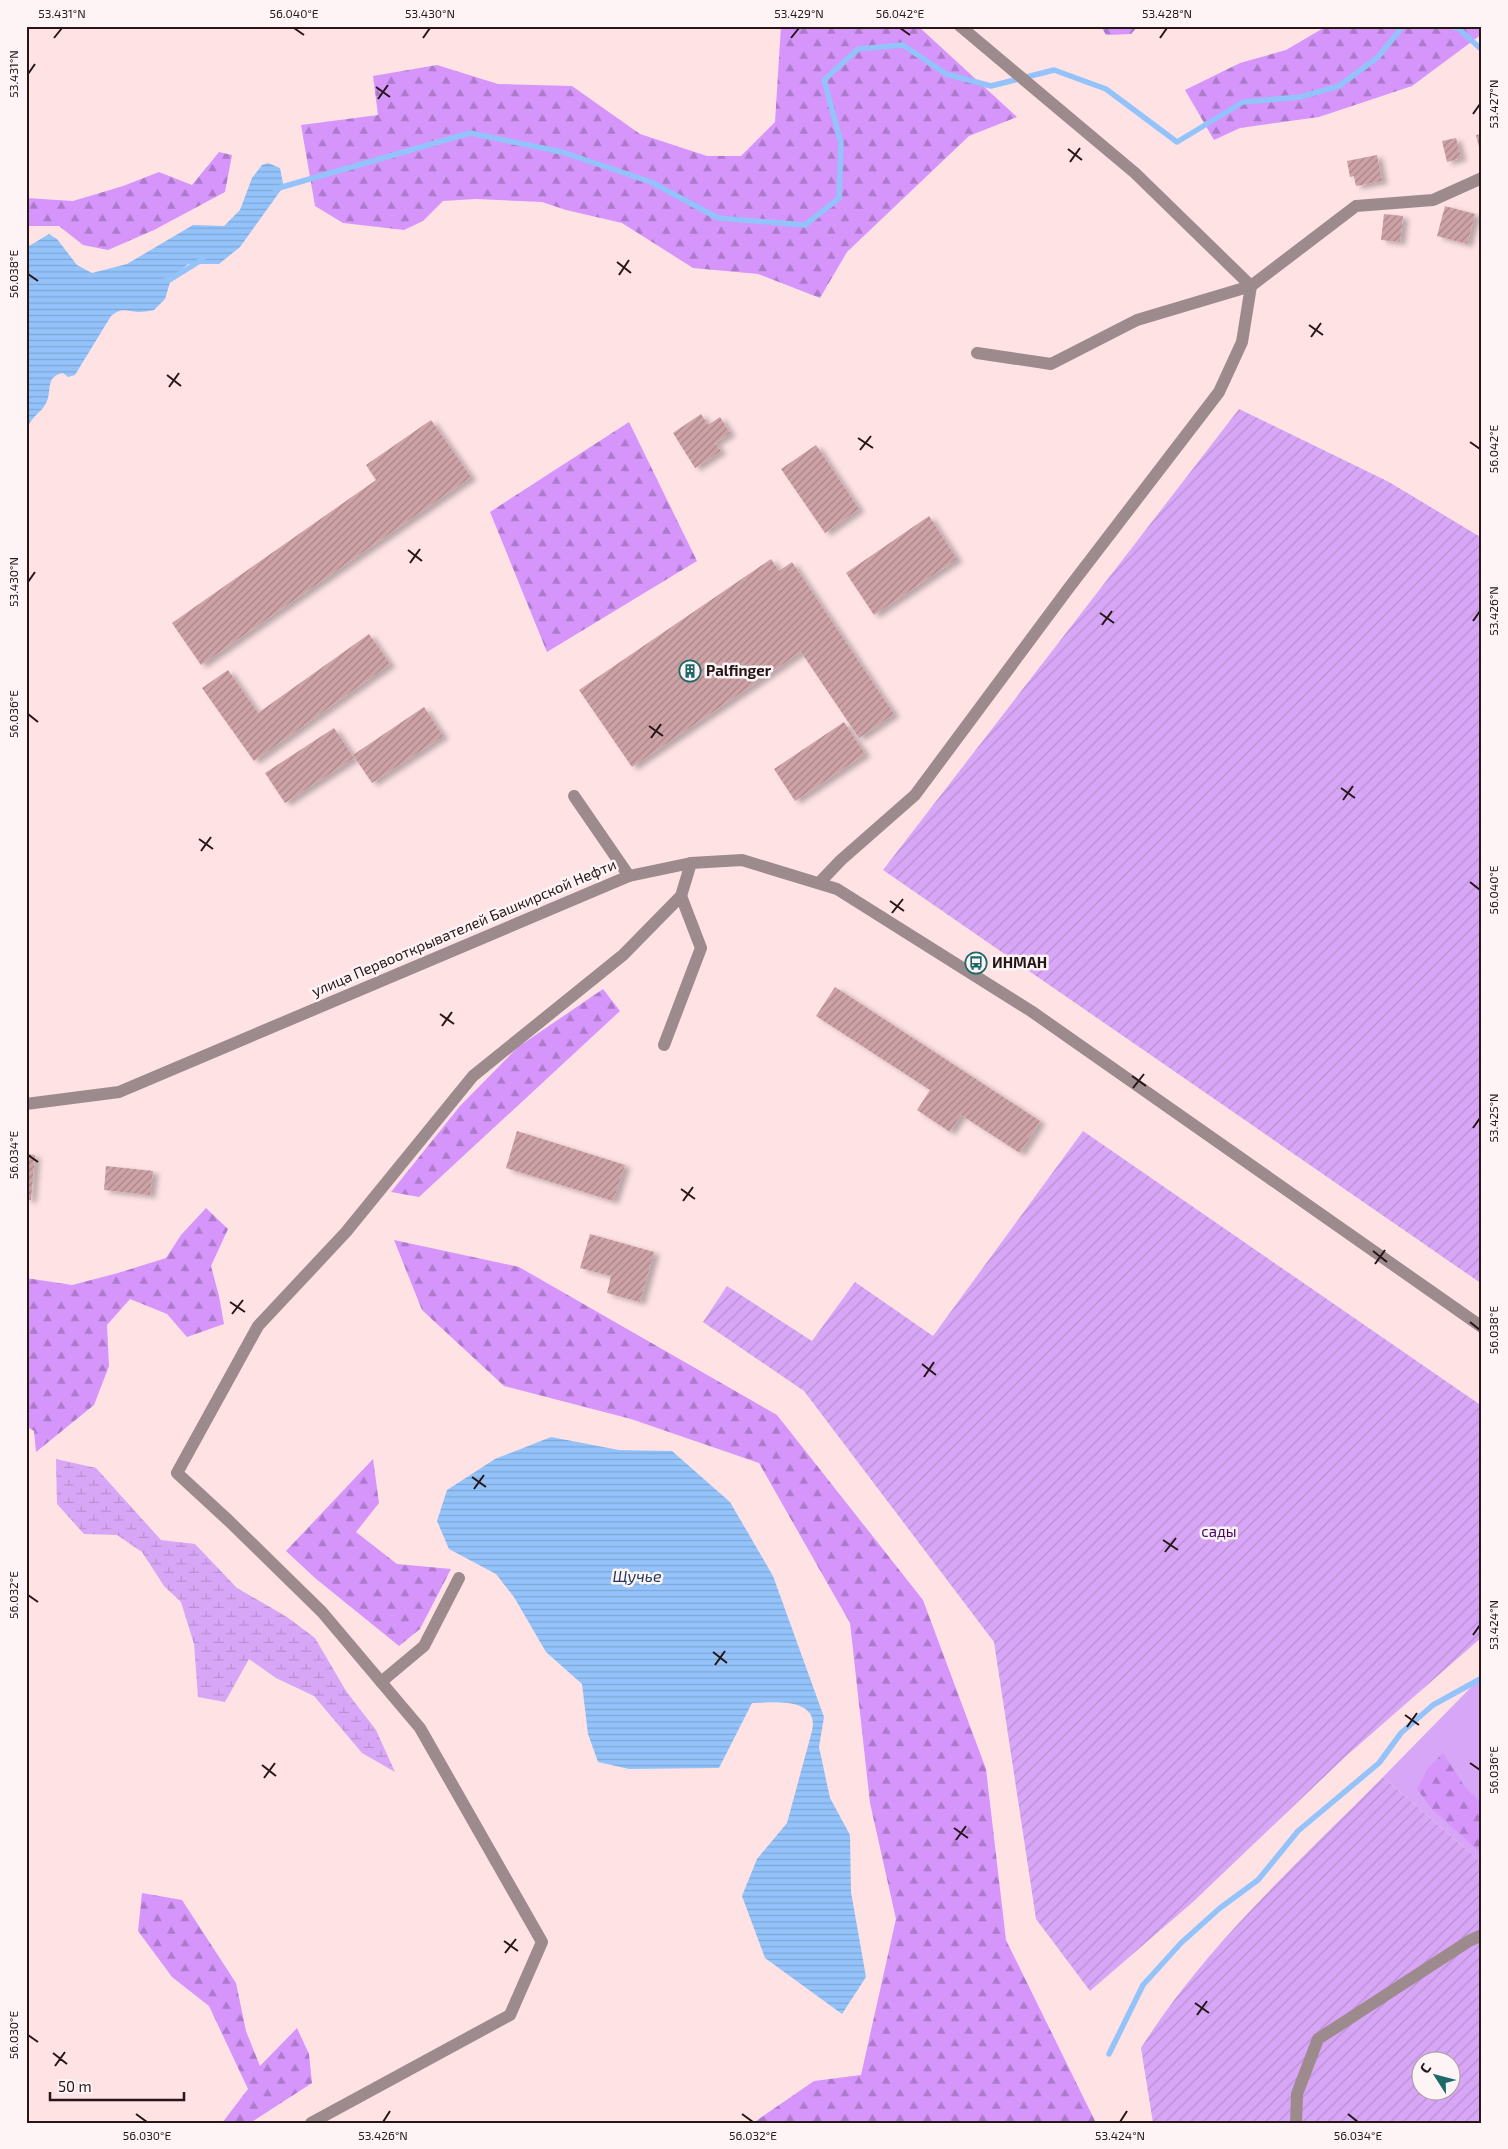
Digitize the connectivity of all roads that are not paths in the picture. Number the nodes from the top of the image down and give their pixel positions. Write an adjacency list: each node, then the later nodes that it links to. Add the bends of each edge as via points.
1 (960, 26): 3 (street, via 1135,173)
2 (1482, 178): 3 (street, via 1433,200 1356,206)
3 (1251, 286): 4 (street, via 1137,320 1051,364); 8 (street, via 1242,342 1219,392 915,795)
4 (977, 353)
5 (574, 796): 7 (street)
6 (692, 863): 7 (street, улица Первооткрывателей Башкирской Нефти); 8 (street, улица Первооткрывателей Башкирской Нефти, via 742,860); 9 (street)
7 (629, 876): 11 (street, улица Первооткрывателей Башкирской Нефти, via 119,1092)
8 (819, 883): 12 (street, улица Первооткрывателей Башкирской Нефти, via 837,888 1031,1010)
9 (681, 896): 10 (street, via 701,948); 14 (street, via 624,955 474,1076 346,1232 258,1326 178,1474 322,1612)
10 (664, 1045)
11 (26, 1104)
12 (1482, 1327)
13 (459, 1578): 14 (street, via 424,1646)
14 (381, 1682): 16 (street, via 420,1728 542,1942 510,2015)
15 (1482, 1935): 17 (street, via 1318,2039 1297,2094)
16 (311, 2123)
17 (1296, 2123)

